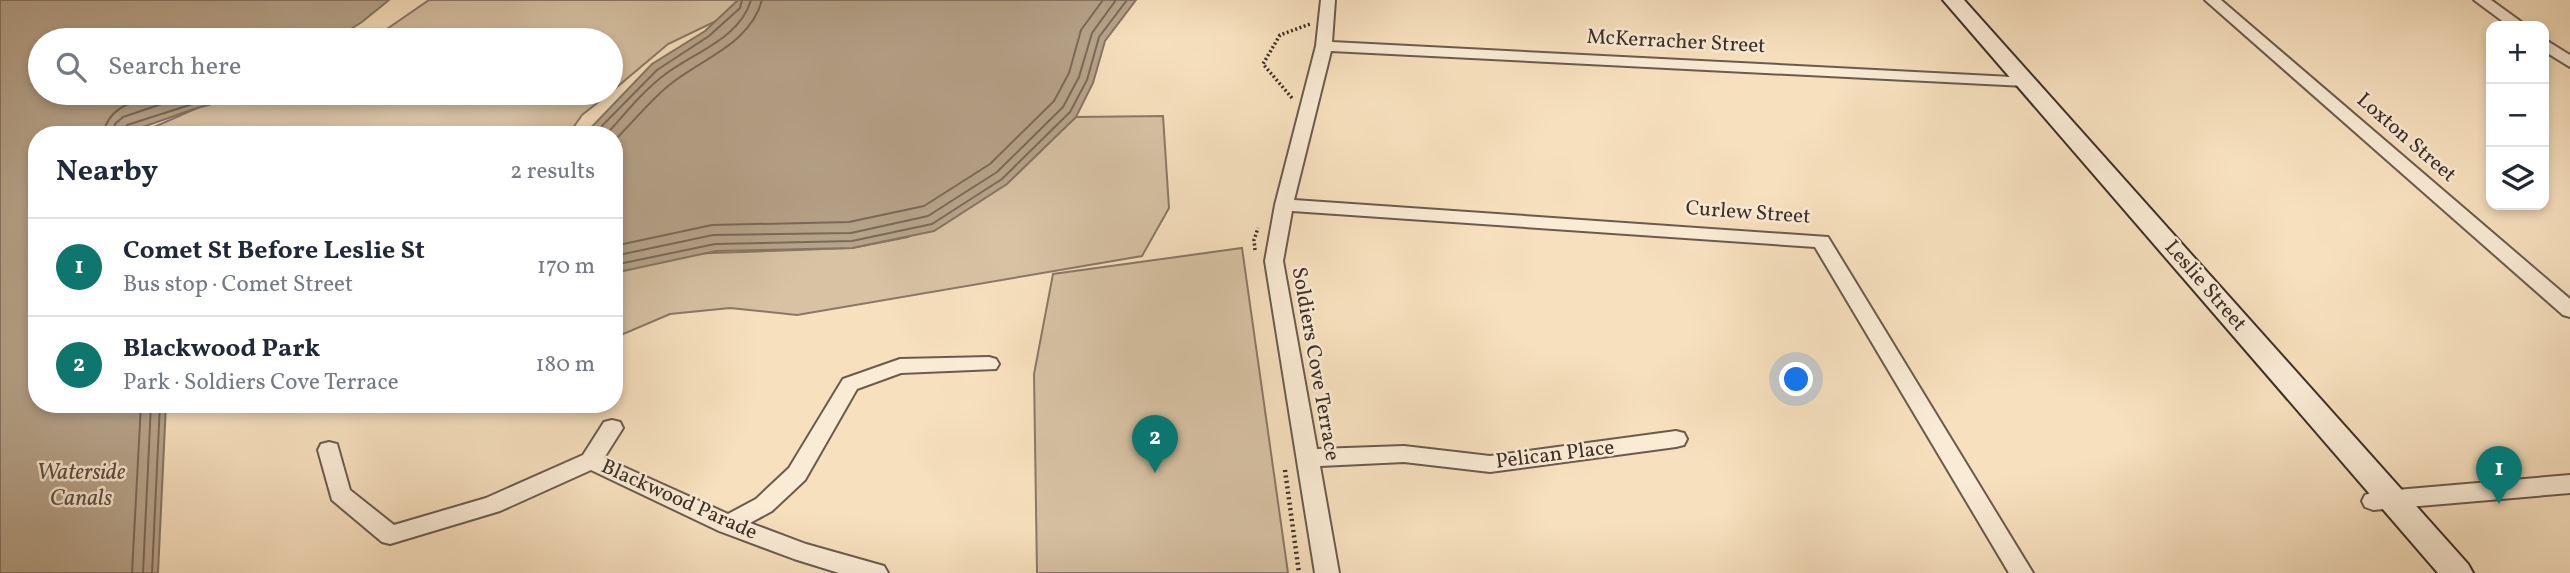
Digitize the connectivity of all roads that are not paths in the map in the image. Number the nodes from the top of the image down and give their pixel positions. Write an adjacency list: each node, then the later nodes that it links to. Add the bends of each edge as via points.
1 (1328, 0): 7 (street, Soldiers Cove Terrace)
2 (1937, 0): 10 (street, Leslie Street)
3 (1953, 0): 10 (street, Leslie Street)
4 (2212, 0): 12 (street, Loxton Street)
5 (2481, 0): 6 (street)
6 (2512, 21)
7 (1324, 46): 10 (street, McKerracher Street); 11 (street, Soldiers Cove Terrace)
8 (2549, 47): 9 (street)
9 (2570, 62)
10 (2017, 81): 20 (street, Leslie Street)
11 (1284, 205): 17 (street, Soldiers Cove Terrace, via 1274,261); 24 (street, Curlew Street, via 1821,241)
12 (2570, 310)
13 (989, 364): 21 (street, via 900,366 850,384 797,474 764,505)
14 (612, 428): 18 (street)
15 (1676, 439): 17 (street, Pelican Place, via 1490,464 1404,454)
16 (329, 450): 18 (street, Blackwood Parade, via 340,494 390,535 492,505)
17 (1309, 458): 23 (street, Soldiers Cove Terrace)
18 (591, 461): 21 (street, Blackwood Parade)
19 (2570, 484): 20 (street)
20 (2383, 500): 25 (street, Leslie Street); 26 (street, Leslie Street)
21 (727, 525): 22 (street, Blackwood Parade, via 822,561)
22 (876, 573)
23 (1326, 573)
24 (2021, 573)
25 (2436, 573)
26 (2457, 573)

